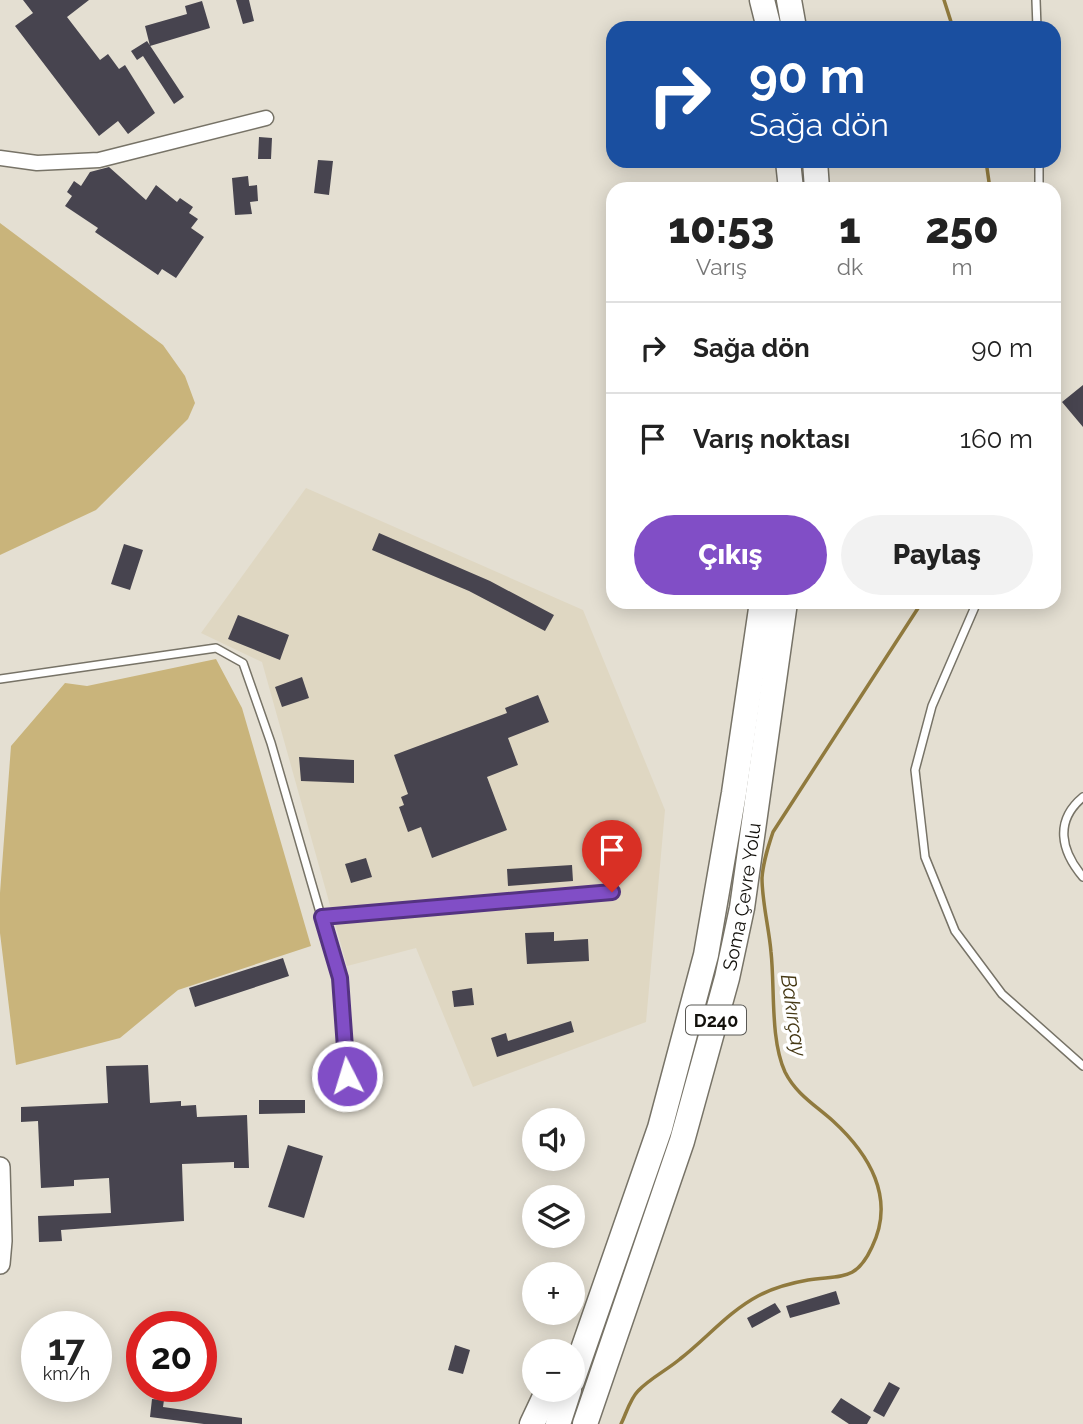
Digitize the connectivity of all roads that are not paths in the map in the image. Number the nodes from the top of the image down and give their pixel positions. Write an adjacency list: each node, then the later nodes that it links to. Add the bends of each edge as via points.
1 (762, 0): 4 (highway)
2 (789, 0): 5 (highway)
3 (1036, 0): 6 (lane)
4 (767, 21)
5 (793, 21)
6 (1037, 21)
7 (266, 118): 8 (street, via 99,160 37,163)
8 (0, 158)
9 (761, 609): 20 (highway, Soma Çevre Yolu / D240, via 706,955 660,1128)
10 (784, 609): 22 (highway, Soma Çevre Yolu / D240, via 742,908 727,978 686,1128)
11 (974, 609): 17 (lane, via 932,706 915,770 925,857 955,931 1002,994)
12 (0, 679): 16 (lane, via 216,648 243,663)
13 (1083, 797): 14 (lane, via 1069,812 1064,835 1067,854)
14 (1083, 877)
15 (612, 892): 16 (lane)
16 (322, 917): 18 (lane, via 340,978 347,1076)
17 (1083, 1066)
18 (340, 1096)
19 (0, 1167): 21 (street)
20 (621, 1239): 23 (highway); 24 (highway, Soma Çevre Yolu / D240)
21 (0, 1264)
22 (637, 1272): 29 (highway, Soma Çevre Yolu / D240); 30 (highway)
23 (570, 1339)
24 (585, 1343)
25 (542, 1402): 27 (highway)
26 (565, 1402): 28 (highway)
27 (532, 1424)
28 (558, 1424)
29 (585, 1424)
30 (597, 1424)

